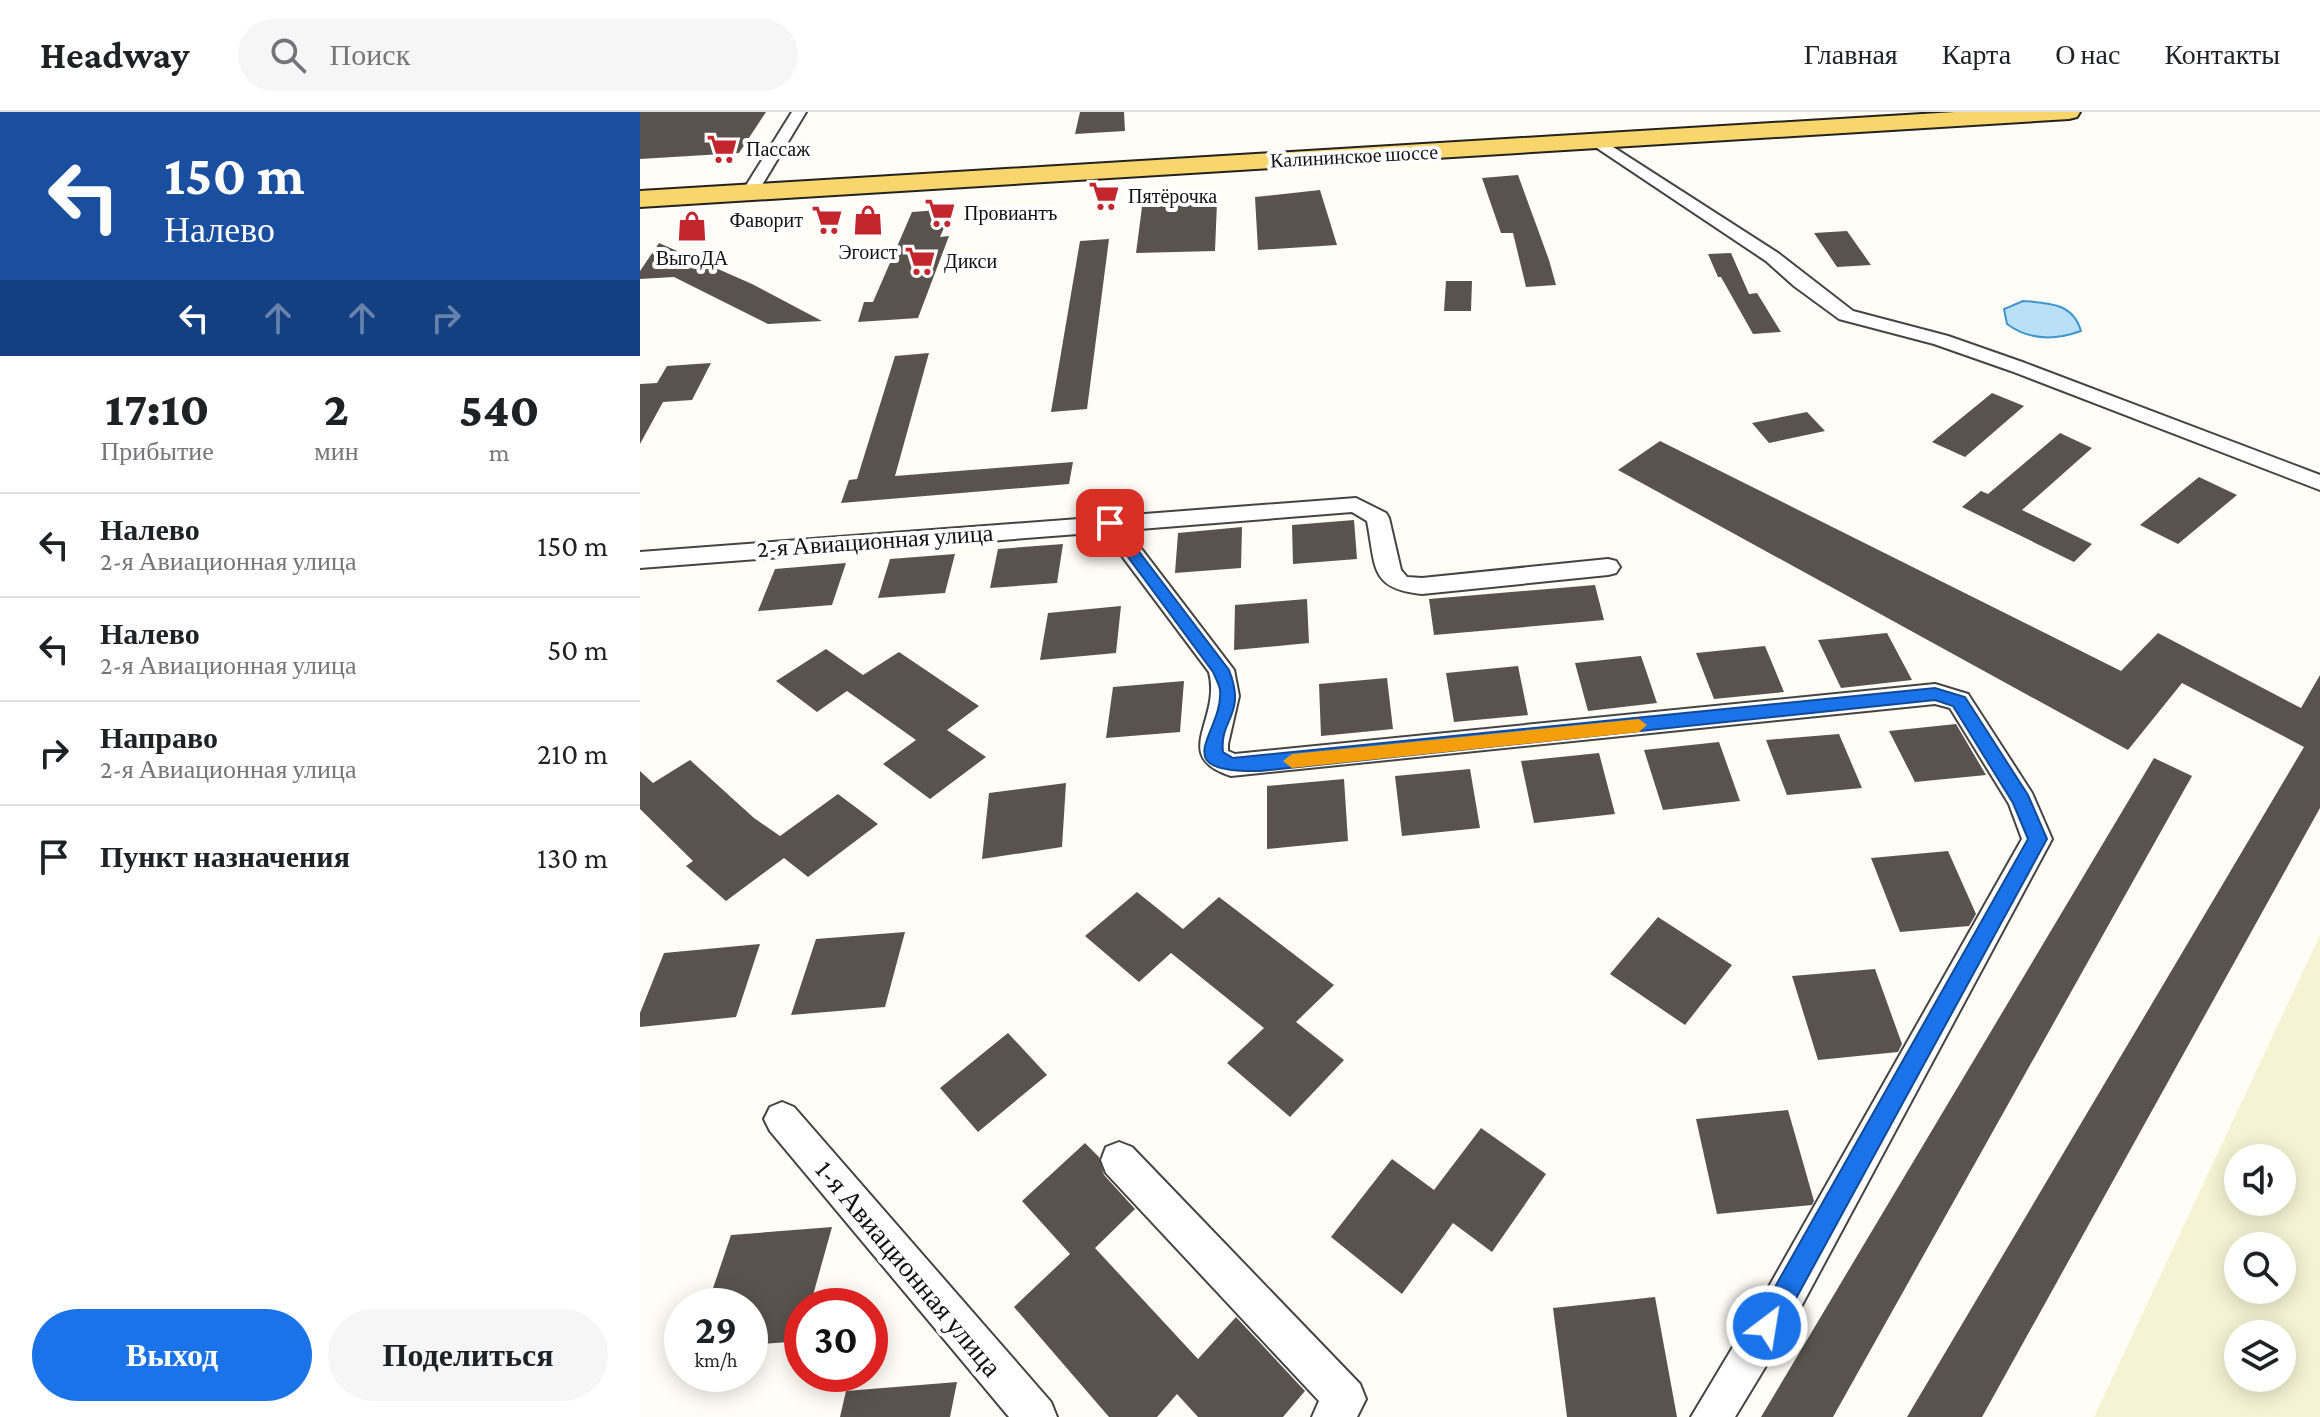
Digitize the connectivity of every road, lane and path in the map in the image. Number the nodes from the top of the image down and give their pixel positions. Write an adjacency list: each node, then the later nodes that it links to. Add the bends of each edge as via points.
1 (799, 112): 5 (street)
2 (2069, 112): 3 (main road, Калининское шоссе)
3 (1898, 117): 4 (main road, Калининское шоссе)
4 (1596, 141): 5 (main road, Калининское шоссе); 7 (street, via 1772,257 1846,315 2005,362)
5 (750, 192): 6 (main road, Калининское шоссе)
6 (640, 199)
7 (2320, 483)
8 (1110, 523): 9 (street, 2-я Авиационная улица); 10 (street, 2-я Авиационная улица, via 1356,505 1378,518 1389,572 1400,584); 15 (street, via 1221,670 1229,690 1213,742 1214,756 1231,765 1935,694 1959,701 2022,801 2037,839 1781,1304)
9 (640, 560)
10 (1608, 567)
11 (782, 1119): 13 (street, 1-я Авиационная улица)
12 (1119, 1160): 14 (street, via 1345,1399)
13 (1036, 1417)
14 (1333, 1417)
15 (1712, 1417)

